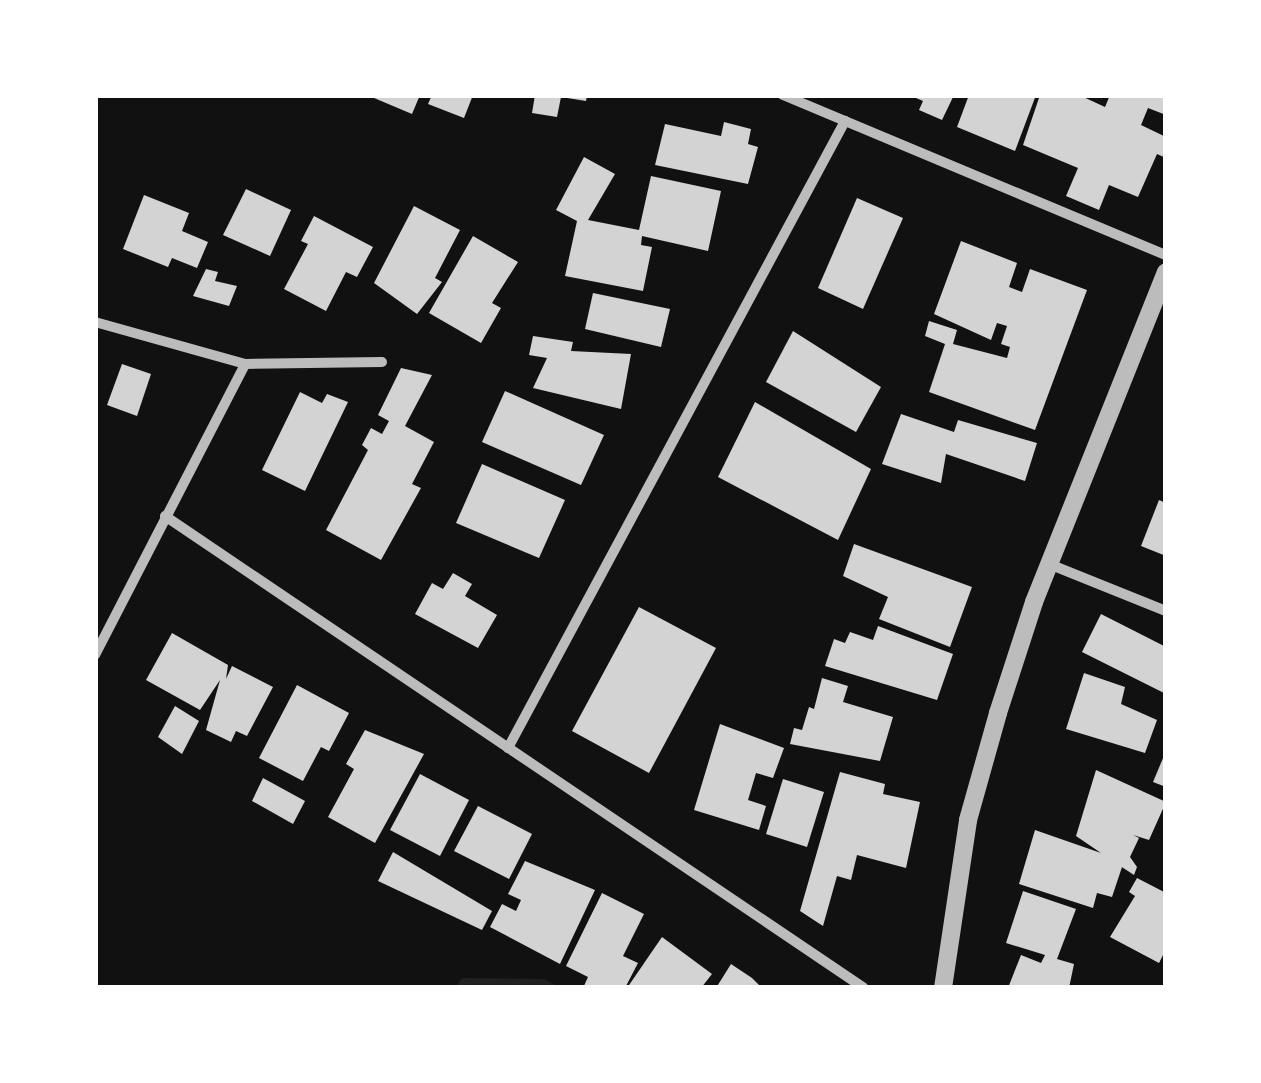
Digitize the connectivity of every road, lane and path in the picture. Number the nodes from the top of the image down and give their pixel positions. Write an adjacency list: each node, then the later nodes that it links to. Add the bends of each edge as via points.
1 (783, 95): 2 (street)
2 (845, 121): 3 (street); 12 (street)
3 (1166, 255)
4 (1166, 272): 9 (street)
5 (95, 322): 7 (street)
6 (382, 362): 7 (street)
7 (245, 364): 8 (street)
8 (166, 516): 11 (street); 12 (street)
9 (1049, 564): 10 (street); 14 (street, via 968,820)
10 (1166, 612)
11 (95, 654)
12 (508, 748): 13 (street)
13 (864, 988)
14 (943, 988)

